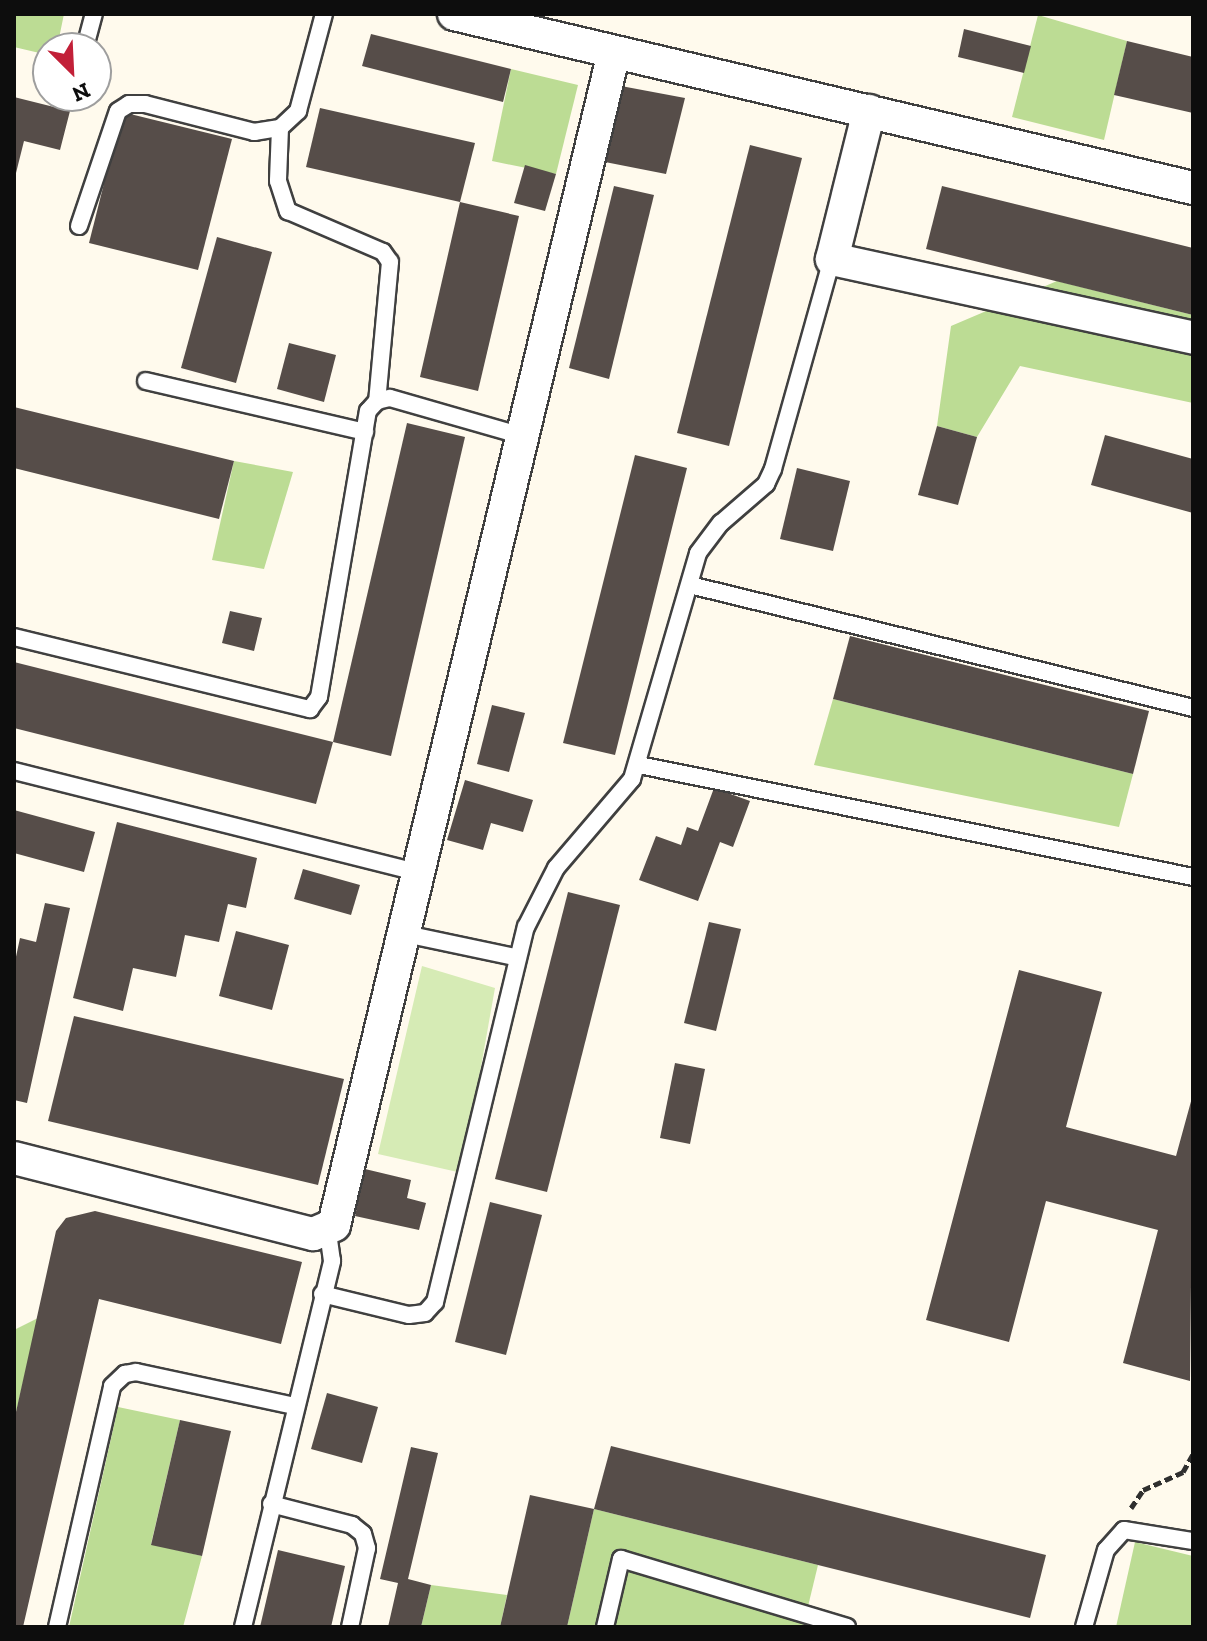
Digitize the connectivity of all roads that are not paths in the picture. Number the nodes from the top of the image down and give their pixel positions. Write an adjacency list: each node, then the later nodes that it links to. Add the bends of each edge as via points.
1 (324, 14): 5 (lane, via 298,111)
2 (454, 14): 3 (street)
3 (614, 52): 4 (street); 13 (street)
4 (869, 111): 6 (street); 8 (street)
5 (280, 128): 7 (lane, via 254,132 129,104 111,121); 11 (lane, via 278,181 288,211 383,252 390,262)
6 (1193, 188)
7 (79, 226)
8 (832, 259): 9 (street); 14 (lane, via 773,469 753,498 708,538)
9 (1193, 338)
10 (146, 381): 12 (lane)
11 (377, 401): 12 (lane, via 368,411); 13 (lane, via 390,398)
12 (365, 432): 15 (lane, via 319,697 310,709)
13 (519, 435): 19 (street)
14 (690, 585): 16 (lane); 17 (lane)
15 (14, 637)
16 (1193, 708)
17 (639, 765): 20 (lane); 22 (lane, via 618,801 556,868)
18 (14, 771): 19 (lane)
19 (415, 872): 21 (street)
20 (1193, 877)
21 (401, 933): 22 (lane); 24 (street, via 337,1217)
22 (515, 957): 25 (lane, via 435,1302 425,1313 409,1315)
23 (14, 1158): 24 (street, via 313,1234)
24 (328, 1231): 25 (lane, via 332,1261)
25 (322, 1294): 26 (lane)
26 (295, 1406): 27 (lane); 29 (lane, via 136,1372 118,1380 112,1386)
27 (271, 1504): 30 (lane); 31 (lane, via 352,1525 363,1534 367,1548)
28 (1193, 1541): 34 (lane, via 1124,1530 1106,1550)
29 (57, 1627)
30 (243, 1627)
31 (350, 1627)
32 (605, 1627): 33 (lane, via 621,1559)
33 (847, 1627)
34 (1084, 1627)

